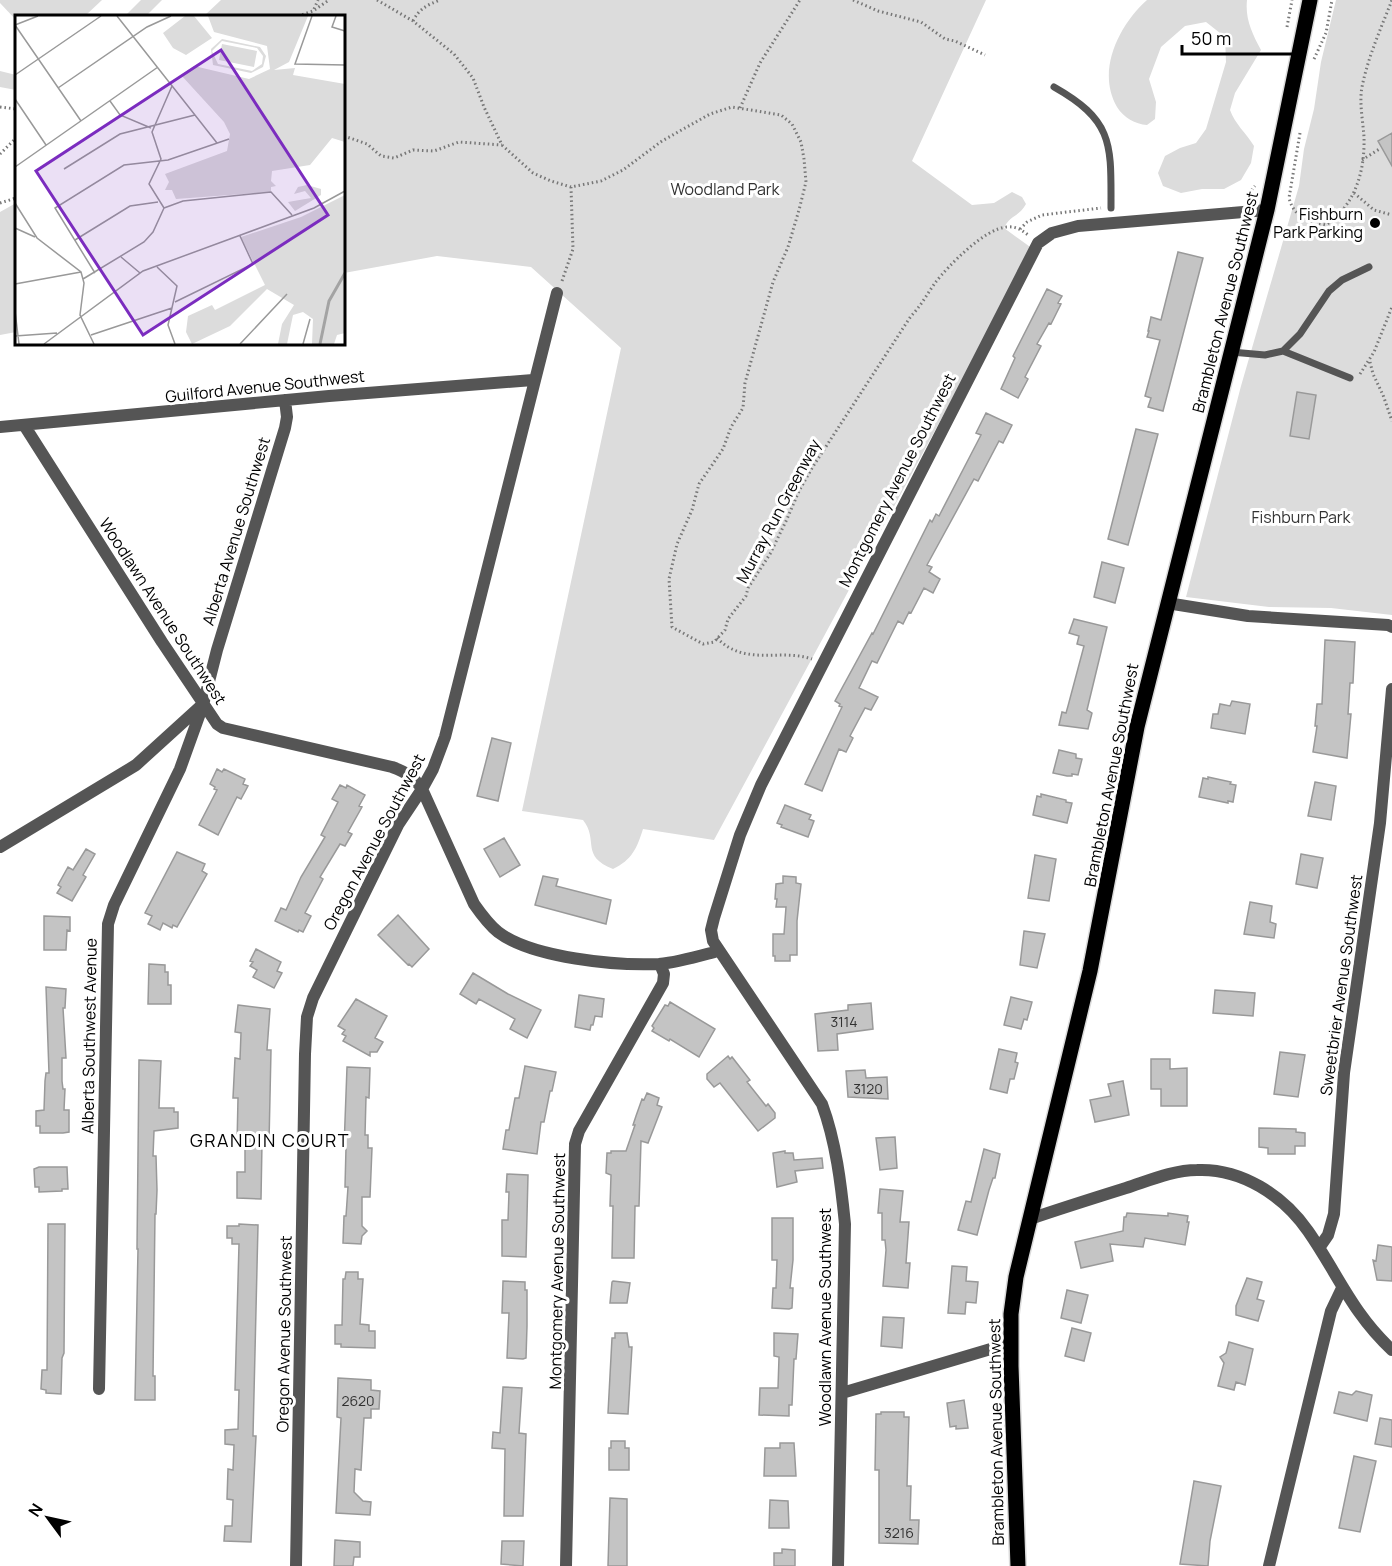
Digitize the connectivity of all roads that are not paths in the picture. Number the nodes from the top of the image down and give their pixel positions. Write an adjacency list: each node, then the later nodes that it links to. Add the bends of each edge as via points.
1 (1310, 0): 4 (main road, Brambleton Avenue Southwest)
2 (1054, 87): 3 (lane, via 1097,118 1111,161)
3 (1111, 208)
4 (1267, 210): 8 (main road, Brambleton Avenue Southwest); 20 (street, Montgomery Avenue Southwest, via 1078,226 1052,233 1038,243 761,785 740,835 711,930)
5 (1369, 267): 7 (lane, via 1329,291 1300,334)
6 (556, 293): 10 (street, Oregon Avenue Southwest)
7 (1283, 351): 8 (lane, via 1265,356); 9 (lane)
8 (1231, 352): 14 (main road, Brambleton Avenue Southwest)
9 (1350, 378)
10 (533, 380): 11 (street, Guilford Avenue Southwest); 18 (street, Oregon Avenue Southwest, via 451,715)
11 (285, 400): 12 (street, Guilford Avenue Southwest); 17 (street, Alberta Avenue Southwest, via 285,428)
12 (24, 425): 13 (street, Guilford Avenue Southwest); 17 (street, Woodlawn Avenue Southwest)
13 (0, 427)
14 (1167, 603): 15 (street, via 1248,616); 22 (main road, Brambleton Avenue Southwest, via 1137,727 1090,971)
15 (1392, 627)
16 (1392, 689): 23 (street, Sweetbrier Avenue Southwest, via 1380,823 1344,1073 1334,1214)
17 (203, 705): 18 (street, Woodlawn Avenue Southwest, via 223,728 398,769); 19 (street, via 136,765); 27 (street, Alberta Southwest Avenue, via 180,769 108,924)
18 (423, 789): 21 (street, Woodlawn Avenue Southwest, via 468,893 497,932 534,949 582,959); 29 (street, Oregon Avenue Southwest, via 398,825 307,1017)
19 (0, 847)
20 (718, 951): 21 (street, Woodlawn Avenue Southwest); 28 (street, Woodlawn Avenue Southwest, via 822,1104 831,1128 845,1224)
21 (660, 963): 30 (street, Montgomery Avenue Southwest, via 663,983 575,1144)
22 (1030, 1219): 23 (street, via 1159,1178 1214,1170 1253,1182 1272,1194 1292,1212); 25 (main road, Brambleton Avenue Southwest, via 1016,1277)
23 (1319, 1248): 24 (street)
24 (1342, 1288): 26 (street, via 1365,1323); 33 (street, via 1331,1311)
25 (1011, 1343): 28 (street); 32 (main road, Brambleton Avenue Southwest)
26 (1392, 1350)
27 (99, 1389)
28 (842, 1393): 31 (street, Woodlawn Avenue Southwest)
29 (296, 1566)
30 (567, 1566)
31 (838, 1566)
32 (1018, 1566)
33 (1269, 1566)

